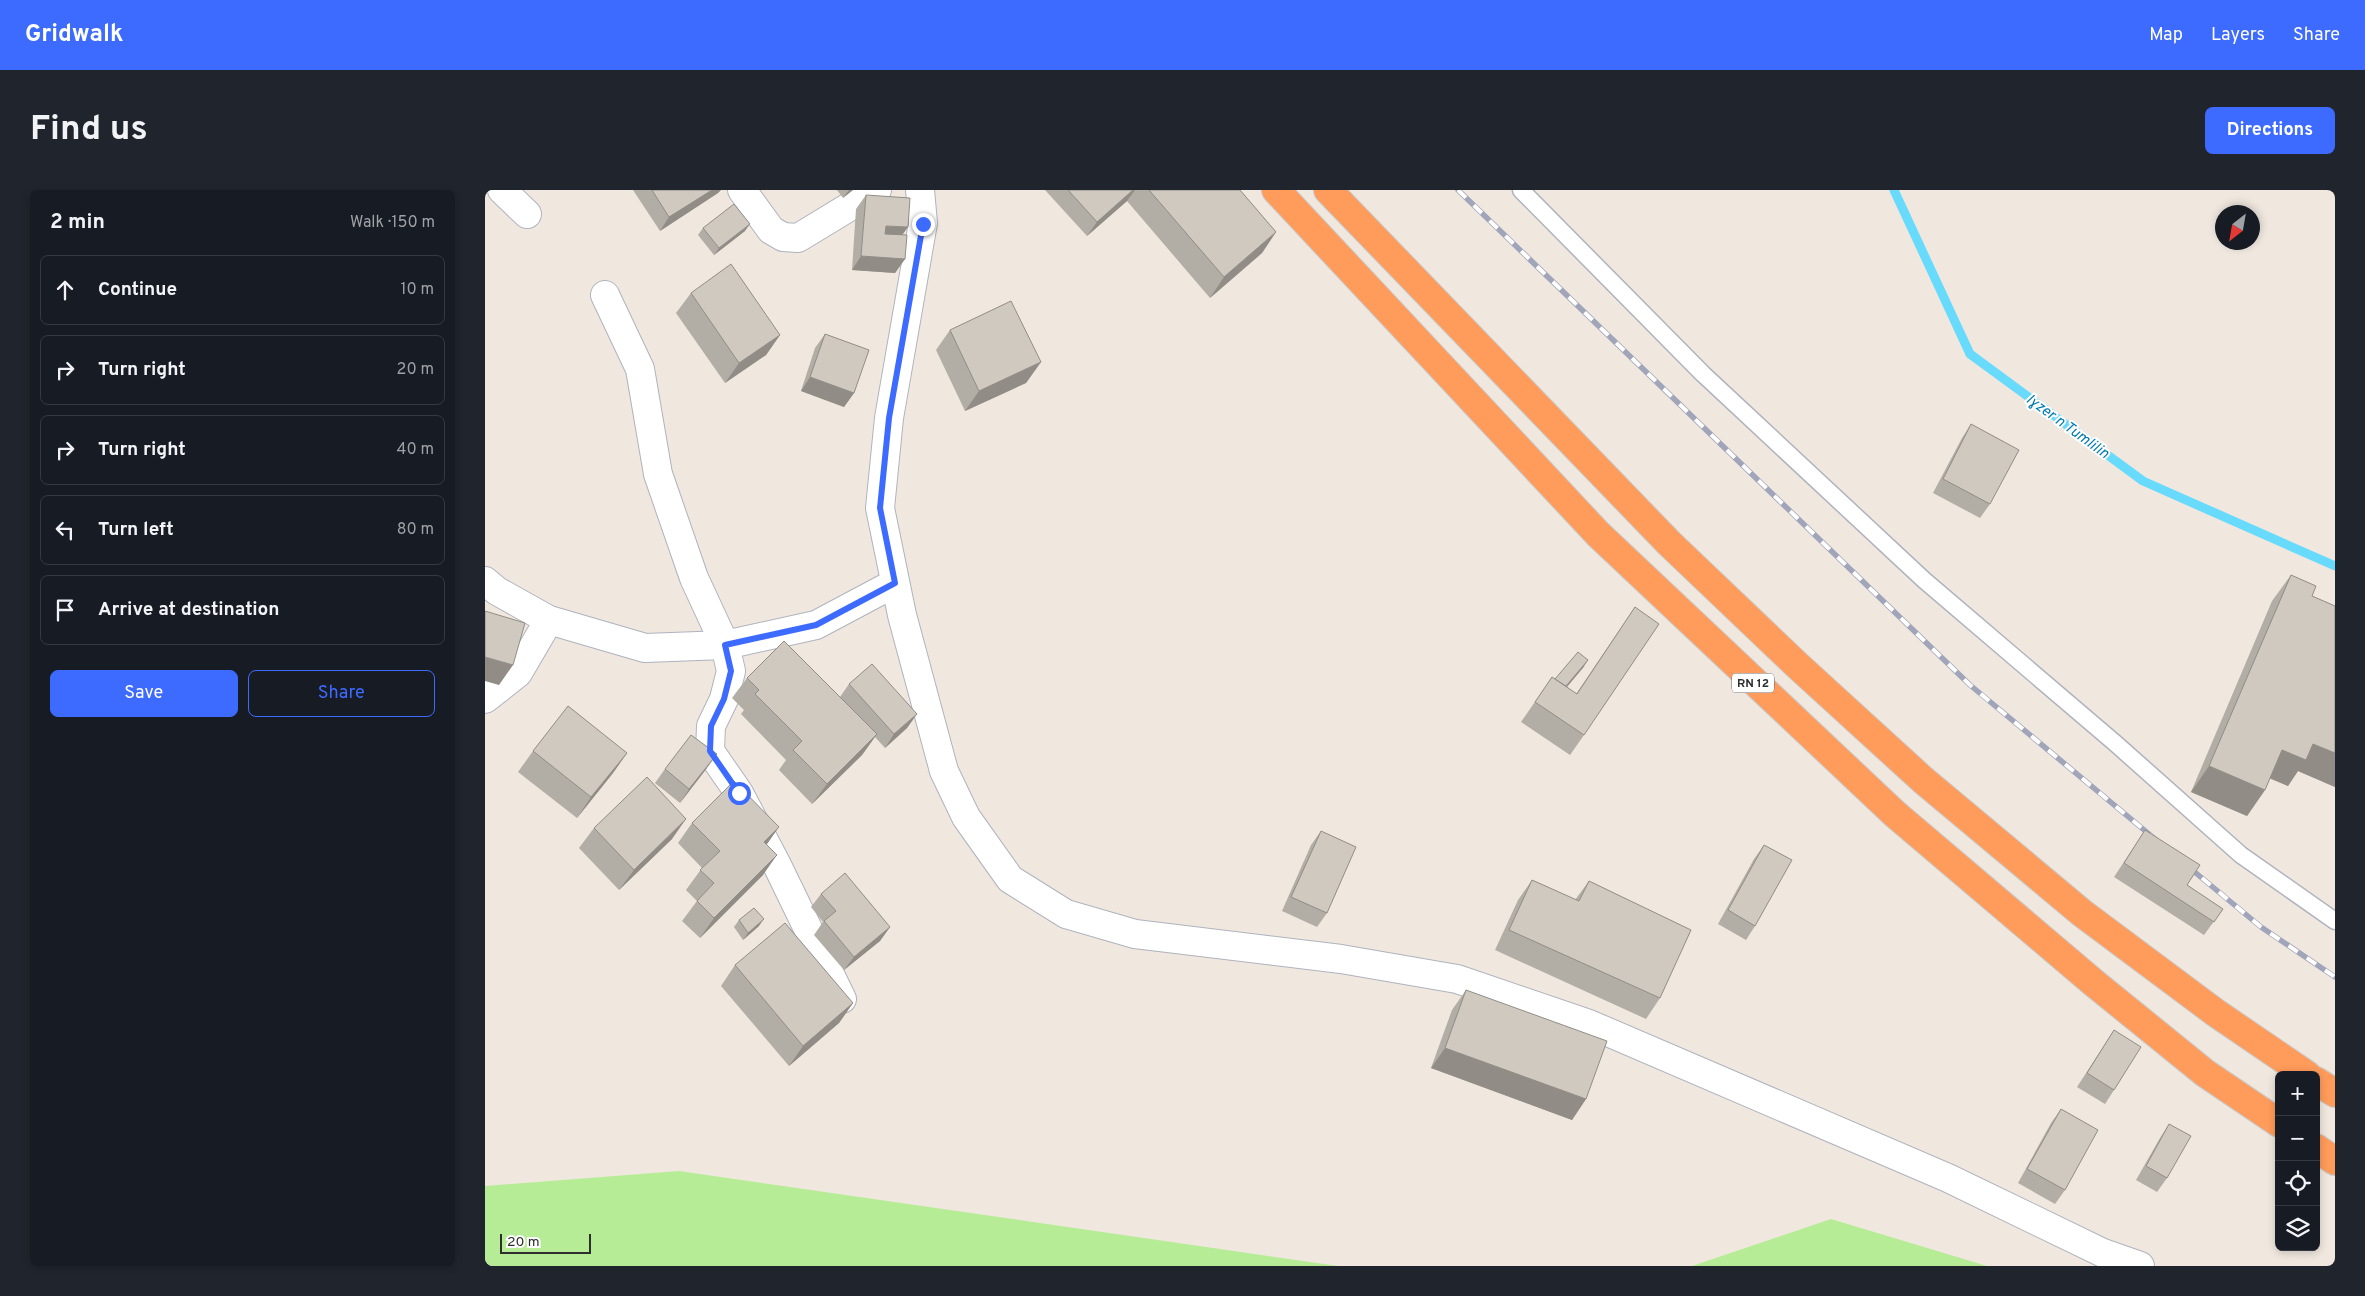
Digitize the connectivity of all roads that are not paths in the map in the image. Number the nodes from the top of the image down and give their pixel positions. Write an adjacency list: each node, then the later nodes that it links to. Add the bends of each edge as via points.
1 (502, 190): 8 (street)
2 (742, 190): 3 (street, via 771,230 783,237 798,238)
3 (877, 190)
4 (920, 190): 11 (street, via 923,224 889,418 880,508)
5 (1276, 190): 20 (highway, RN 12, via 1597,534 1880,801 2094,983 2205,1072)
6 (1328, 190): 17 (highway, via 1669,543 1923,780 2083,914 2216,1013)
7 (1521, 190): 15 (lane, via 1703,374 1924,580 2241,854)
8 (527, 214)
9 (605, 295): 13 (street, via 640,369 658,474 694,578)
10 (485, 581): 12 (street)
11 (895, 583): 13 (street, via 816,625); 23 (street, via 944,771 966,817 1010,880 1066,914 1135,934 1341,959 1457,979 1589,1024 1948,1178 2103,1253)
12 (549, 620): 13 (street, via 645,648); 14 (street, via 518,673)
13 (725, 645): 16 (street, via 731,671 724,699 711,726 710,751 739,793 777,865)
14 (485, 699)
15 (2335, 921)
16 (841, 1000)
17 (2301, 1071)
18 (2320, 1084): 19 (highway)
19 (2335, 1093)
20 (2275, 1120)
21 (2320, 1151): 22 (highway)
22 (2335, 1161)
23 (2140, 1266)

